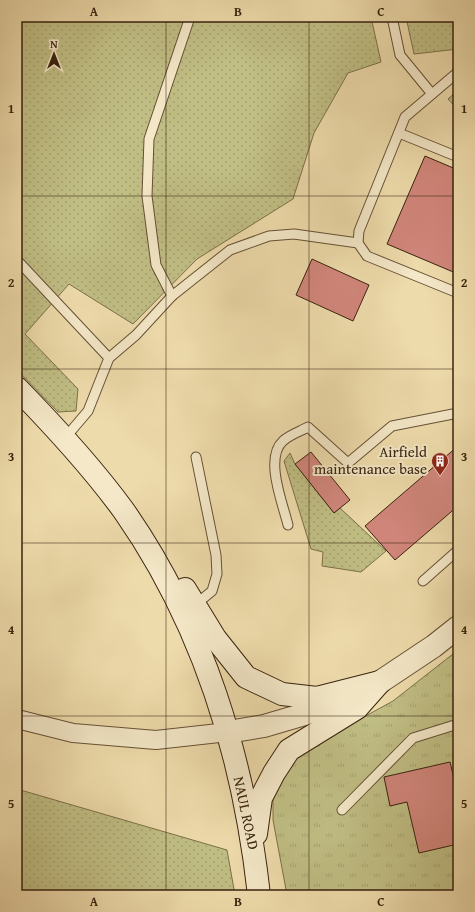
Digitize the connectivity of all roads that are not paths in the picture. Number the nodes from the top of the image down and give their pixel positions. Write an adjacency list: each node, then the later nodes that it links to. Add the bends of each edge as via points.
1 (190, 17): 10 (lane, via 149,139 147,196 156,265)
2 (392, 17): 4 (lane, via 400,55)
3 (458, 72): 4 (lane)
4 (432, 94): 5 (lane, via 405,117)
5 (399, 133): 6 (lane); 7 (lane, via 359,231)
6 (458, 157)
7 (358, 243): 9 (lane, via 367,256); 10 (lane, via 294,234 269,236 230,250)
8 (17, 260): 11 (lane)
9 (458, 293)
10 (172, 296): 11 (lane, via 136,335)
11 (109, 358): 14 (lane, via 88,411)
12 (17, 388): 14 (main road)
13 (458, 413): 16 (lane, via 392,426 348,463 308,427 283,441 275,453 274,468)
14 (65, 438): 17 (main road, via 124,511)
15 (196, 457): 20 (lane, via 216,555 217,574 212,591)
16 (288, 525)
17 (145, 545): 20 (main road, via 186,591); 25 (main road, NAUL ROAD, via 182,610 215,690)
18 (458, 550): 19 (lane)
19 (422, 581)
20 (195, 605): 22 (main road, via 215,638 246,677 282,694 317,698)
21 (458, 626): 22 (main road, via 434,646)
22 (380, 682): 25 (main road, via 315,711 264,726); 27 (main road, via 357,708 289,750 261,798)
23 (17, 719): 25 (street, via 73,734 156,740)
24 (458, 724): 26 (lane, via 413,738)
25 (228, 732): 27 (main road, NAUL ROAD)
26 (342, 810)
27 (254, 851): 28 (main road, NAUL ROAD)
28 (259, 895)

